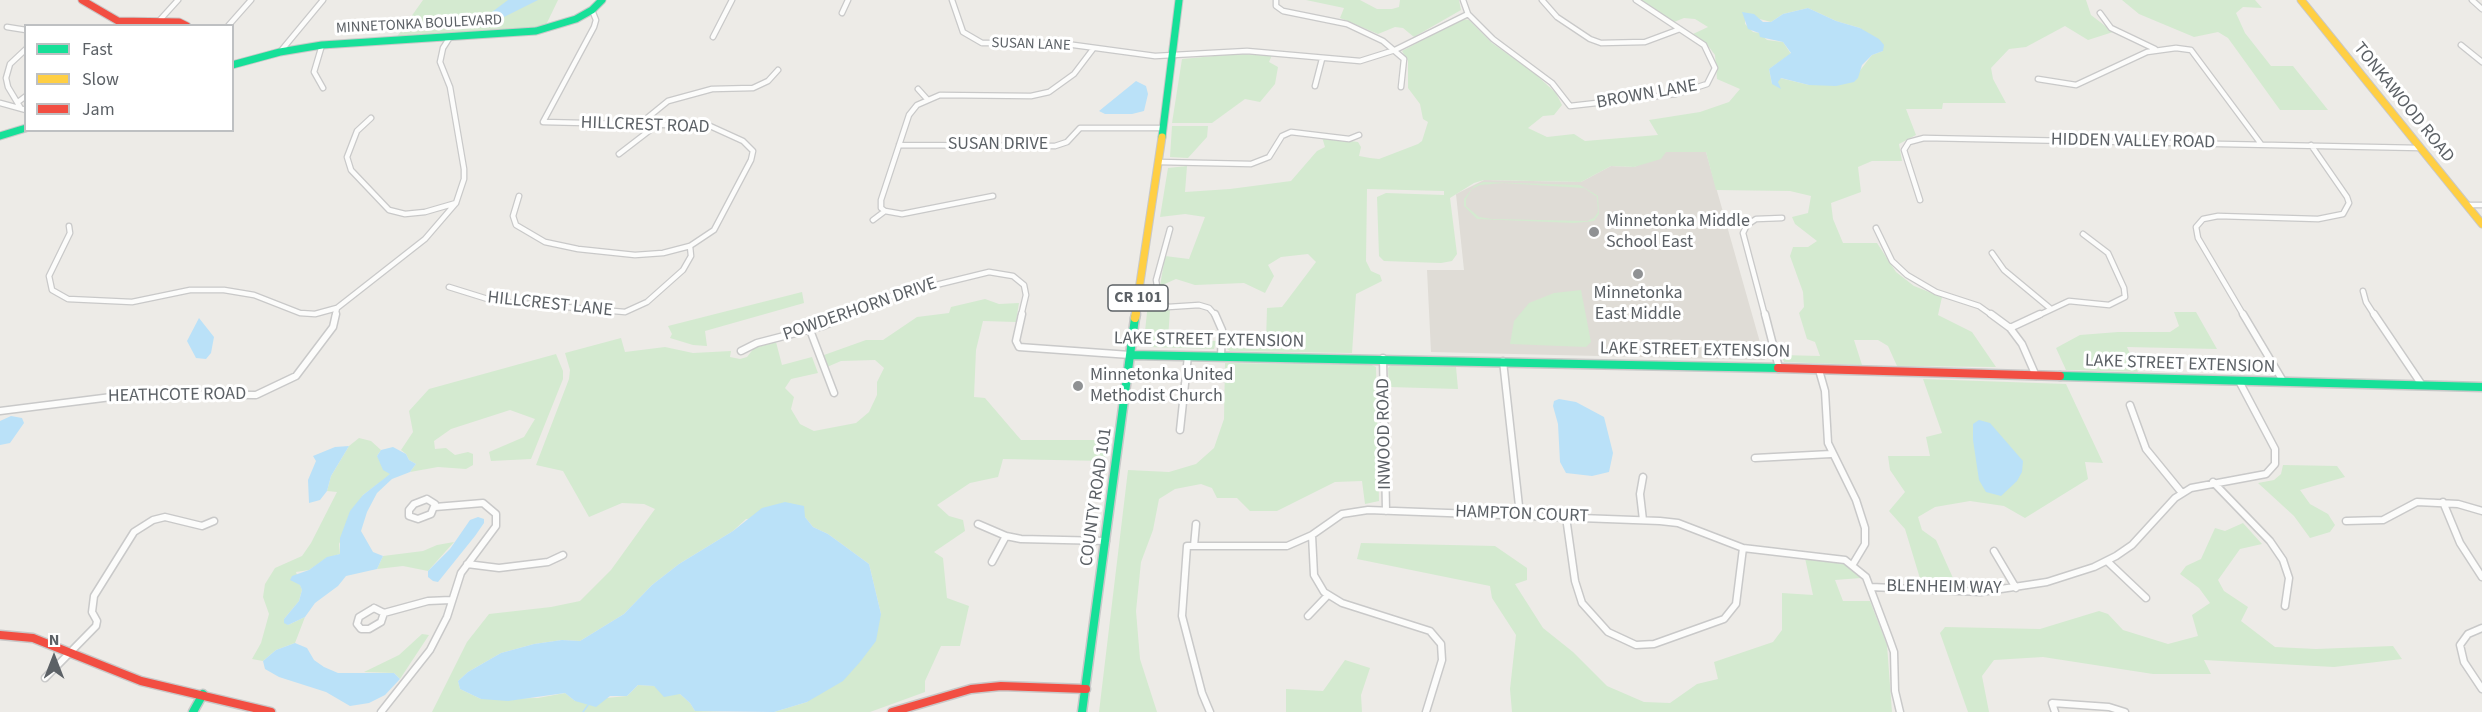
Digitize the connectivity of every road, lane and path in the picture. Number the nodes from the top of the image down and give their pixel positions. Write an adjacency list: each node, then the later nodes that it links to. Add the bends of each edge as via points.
1 (82, 0): 21 (street, via 118,21)
2 (178, 0): 21 (street)
3 (251, 0): 23 (street)
4 (322, 0): 35 (street)
5 (602, 0): 17 (street, MINNETONKA BOULEVARD)
6 (732, 0): 28 (street)
7 (848, 0): 19 (street)
8 (952, 0): 31 (street, SUSAN LANE, via 963,32 974,40 990,45 1059,43)
9 (1179, 0): 36 (street, COUNTY ROAD 101 / CR 101)
10 (1276, 0): 32 (street, via 1276,6 1283,11 1347,24)
11 (1463, 0): 20 (street)
12 (1542, 0): 25 (street, via 1557,17 1602,43 1645,42)
13 (1636, 0): 25 (street, BROWN LANE)
14 (2301, 0): 61 (street, TONKAWOOD ROAD)
15 (2472, 0): 16 (street)
16 (2482, 9)
17 (592, 10): 27 (street, MINNETONKA BOULEVARD, via 560,25 536,30); 52 (street, HILLCREST ROAD, via 594,27 543,122)
18 (2100, 13): 33 (street, via 2111,28)
19 (842, 14)
20 (1468, 14): 25 (street, BROWN LANE, via 1493,39 1552,83 1570,106 1676,94 1707,84 1715,72 1711,57 1704,45); 32 (street, SUSAN LANE)
21 (158, 22): 22 (street)
22 (183, 24)
23 (230, 24)
24 (7, 27): 26 (street)
25 (1680, 29)
26 (24, 30)
27 (450, 36): 29 (street, MINNETONKA BOULEVARD); 67 (street, HEATHCOTE ROAD, via 440,62 450,87 464,168)
28 (713, 37)
29 (322, 45): 35 (street, MINNETONKA BOULEVARD); 44 (street, via 314,72)
30 (2461, 45): 38 (street)
31 (1093, 49): 36 (street, SUSAN LANE); 47 (street, via 1064,83 1040,95 950,95)
32 (1395, 50): 37 (street, SUSAN LANE, via 1360,61); 43 (street, via 1405,62)
33 (2156, 50): 41 (street, via 2076,85); 58 (street, via 2191,51 2197,55)
34 (24, 51): 49 (street, via 6,74 8,87)
35 (280, 52): 39 (street, MINNETONKA BOULEVARD)
36 (1172, 56): 37 (street, SUSAN LANE, via 1254,51); 54 (street, COUNTY ROAD 101 / CR 101)
37 (1322, 59): 42 (street)
38 (2482, 62)
39 (234, 64)
40 (778, 70): 52 (street, via 768,81 753,88 712,89 668,101)
41 (2038, 80)
42 (1315, 86)
43 (1401, 87)
44 (323, 88)
45 (918, 89): 47 (street)
46 (24, 98): 49 (street)
47 (927, 99): 59 (street, via 912,110)
48 (0, 104): 49 (street)
49 (19, 104): 50 (street)
50 (24, 108)
51 (371, 118): 67 (street, via 357,131 347,157 351,170 389,210 405,214 425,212)
52 (641, 123): 53 (street, HILLCREST ROAD)
53 (658, 123): 62 (street); 78 (street, HILLCREST ROAD, via 720,129 753,151 719,224)
54 (1162, 128): 59 (street, SUSAN DRIVE, via 1080,128 1067,142 1055,146); 63 (street, COUNTY ROAD 101 / CR 101)
55 (24, 129): 56 (street)
56 (0, 135)
57 (1359, 135): 63 (street, via 1349,139 1291,132 1281,136 1269,157 1251,164)
58 (2260, 144): 60 (street, HIDDEN VALLEY ROAD); 66 (street, HIDDEN VALLEY ROAD, via 1917,139 1904,150)
59 (899, 145): 70 (street, via 881,200)
60 (2311, 145): 61 (street, HIDDEN VALLEY ROAD); 98 (street, via 2347,197 2349,203 2343,214 2318,219 2218,216 2203,219 2196,227 2198,238)
61 (2420, 148): 68 (street, TONKAWOOD ROAD)
62 (619, 154)
63 (1159, 162): 89 (street, COUNTY ROAD 101 / CR 101)
64 (519, 196): 78 (street, HILLCREST ROAD, via 513,216 516,225 553,244 649,255)
65 (993, 196): 70 (street, via 902,214)
66 (1920, 200)
67 (456, 203): 83 (street, HEATHCOTE ROAD, via 424,239)
68 (2467, 205): 69 (street); 73 (street, TONKAWOOD ROAD)
69 (2482, 205)
70 (885, 211): 72 (street)
71 (1782, 218): 94 (street, via 1756,219 1743,233)
72 (873, 220)
73 (2482, 224)
74 (69, 226): 83 (street, via 49,276 52,290 68,298 132,302 190,290 224,290 254,295 300,313)
75 (1876, 228): 86 (street, via 1887,253 1906,275 1936,292 1979,306)
76 (1170, 229): 85 (street, via 1156,280 1161,303 1174,307 1204,305)
77 (2083, 234): 84 (street, via 2108,253 2125,297 2116,304 2069,301)
78 (690, 246): 81 (street, HILLCREST LANE, via 692,256 683,270 641,307 625,312 494,301)
79 (1992, 253): 84 (street, via 2004,270)
80 (980, 273): 87 (street, POWDERHORN DRIVE, via 891,296); 89 (street, LAKE STREET EXTENSION, via 1005,273 1024,285 1026,295 1016,341 1019,347)
81 (449, 287)
82 (2363, 291): 99 (street, via 2366,302)
83 (338, 308): 103 (street, HEATHCOTE ROAD, via 333,327 304,369 287,383 256,394 135,394)
84 (2051, 309): 86 (street)
85 (1217, 317): 91 (street, via 1222,330)
86 (2010, 328): 96 (street)
87 (810, 330): 88 (street, POWDERHORN DRIVE); 101 (street)
88 (741, 351)
89 (1131, 355): 90 (street, LAKE STREET EXTENSION); 123 (street, COUNTY ROAD 101 / CR 101)
90 (1188, 356): 91 (street, LAKE STREET EXTENSION); 104 (street)
91 (1221, 356): 92 (street, LAKE STREET EXTENSION)
92 (1383, 358): 93 (street, LAKE STREET EXTENSION); 112 (street, INWOOD ROAD)
93 (1503, 361): 94 (street, LAKE STREET EXTENSION); 114 (street)
94 (1779, 368): 95 (street, LAKE STREET EXTENSION)
95 (1819, 370): 96 (street, LAKE STREET EXTENSION); 105 (street)
96 (2036, 376): 97 (street, LAKE STREET EXTENSION)
97 (2239, 381): 98 (street, LAKE STREET EXTENSION); 108 (street, BLENHEIM WAY, via 2271,439 2275,464 2259,477)
98 (2284, 382): 99 (street, LAKE STREET EXTENSION)
99 (2422, 385): 100 (street, LAKE STREET EXTENSION)
100 (2482, 387)
101 (834, 393)
102 (2130, 405): 109 (street, via 2146,449)
103 (0, 411)
104 (1180, 430)
105 (1832, 454): 106 (street); 131 (street, via 1856,500 1865,528 1865,544)
106 (1755, 458)
107 (1643, 477): 117 (street)
108 (2213, 482): 109 (street, BLENHEIM WAY); 138 (street, via 2270,541 2283,560 2289,578)
109 (2182, 493): 128 (street, BLENHEIM WAY, via 2132,545)
110 (2443, 502): 113 (street); 118 (street, via 2412,504 2376,521); 132 (street, via 2460,543)
111 (435, 507): 111 (street, via 430,500 418,501 409,516 423,518); 130 (street, via 476,502 489,505 496,514 496,526)
112 (1386, 511): 114 (street, HAMPTON COURT); 121 (street, HAMPTON COURT, via 1342,514)
113 (2482, 511)
114 (1520, 515): 115 (street, HAMPTON COURT)
115 (1566, 517): 117 (street, HAMPTON COURT); 125 (street, via 1582,603 1608,632 1636,645 1654,644 1724,619 1736,603)
116 (214, 520): 143 (street, via 202,526 165,517 134,532 93,596 96,626)
117 (1643, 520): 125 (street, HAMPTON COURT, via 1678,523)
118 (2346, 521)
119 (978, 524): 122 (street)
120 (1196, 524): 124 (street)
121 (1312, 535): 124 (street, HAMPTON COURT, via 1274,548); 135 (street, via 1314,575)
122 (1006, 536): 123 (street); 129 (street)
123 (1106, 541): 145 (street, COUNTY ROAD 101 / CR 101)
124 (1194, 546): 147 (street, via 1187,546 1182,616)
125 (1743, 548): 131 (street, HAMPTON COURT, via 1837,557)
126 (1994, 551): 134 (street, BLENHEIM WAY)
127 (563, 555): 130 (street, via 548,562 499,568)
128 (2107, 561): 134 (street, BLENHEIM WAY, via 2047,582); 136 (street)
129 (992, 562)
130 (467, 564): 137 (street)
131 (1853, 564): 133 (street)
132 (2482, 578)
133 (1871, 587): 134 (street, BLENHEIM WAY, via 1981,592); 157 (street, via 1894,652)
134 (2016, 588)
135 (1328, 595): 140 (street); 149 (street, via 1422,628 1437,637 1442,660)
136 (2146, 598)
137 (451, 600): 139 (street); 152 (street, via 430,650)
138 (2285, 606)
139 (384, 613)
140 (1308, 616)
141 (2482, 628): 146 (street, via 2468,634 2460,645 2464,662)
142 (0, 635): 143 (street, via 33,638)
143 (72, 652): 144 (street); 148 (street, via 141,681)
144 (45, 678)
145 (1086, 689): 153 (street, via 1001,686 943,696); 154 (street, COUNTY ROAD 101 / CR 101)
146 (2482, 689)
147 (1202, 693): 155 (street)
148 (203, 694): 150 (street); 151 (street)
149 (1430, 702): 156 (street)
150 (192, 712)
151 (271, 712)
152 (381, 712)
153 (892, 712)
154 (1083, 712)
155 (1210, 712)
156 (1426, 712)
157 (1900, 712)
158 (2055, 712): 159 (street, via 2052,703 2109,707)
159 (2125, 712)

